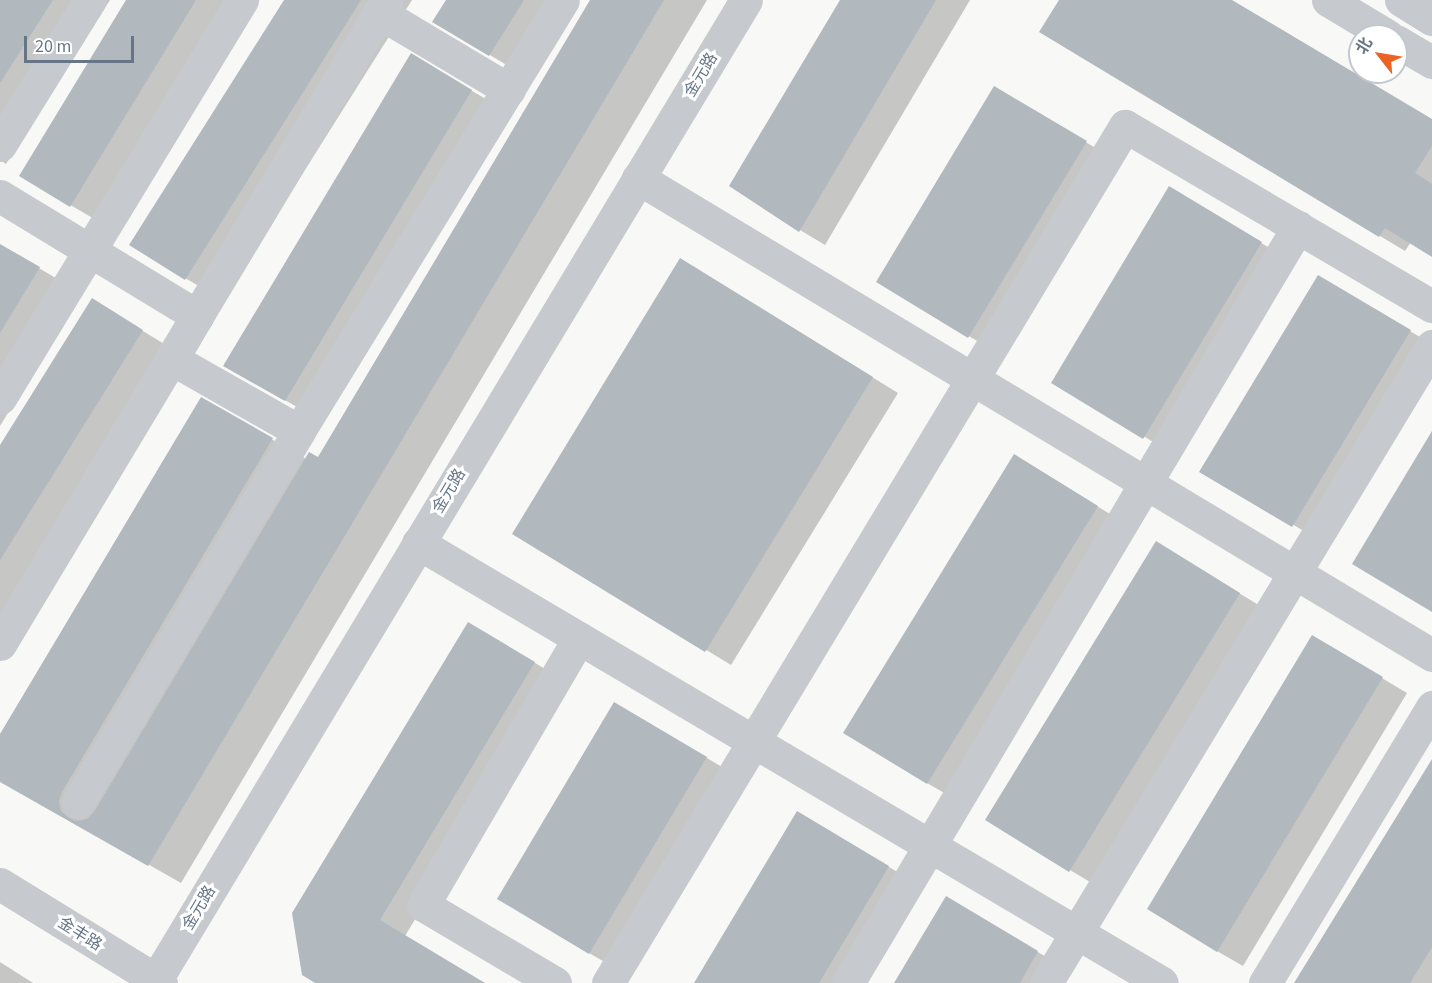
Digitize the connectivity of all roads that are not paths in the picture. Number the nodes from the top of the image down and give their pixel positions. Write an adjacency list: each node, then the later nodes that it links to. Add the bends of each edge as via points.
1 (90, 0): 13 (street)
2 (242, 0): 17 (street)
3 (563, 0): 12 (street)
4 (746, 0): 14 (street, 金元路)
5 (1328, 0): 9 (street)
6 (1401, 0): 8 (street)
7 (384, 6): 12 (street); 19 (street)
8 (1432, 19)
9 (1368, 24)
10 (1408, 48): 11 (street)
11 (1432, 62)
12 (509, 90): 24 (street)
13 (0, 145)
14 (638, 178): 22 (street); 26 (street, 金元路)
15 (0, 196): 17 (street)
16 (1298, 227): 18 (street); 22 (street, via 1125,126); 25 (street)
17 (88, 249): 19 (street); 23 (street)
18 (1432, 306)
19 (197, 316): 21 (street)
20 (1432, 346): 27 (street)
21 (172, 359): 24 (street); 29 (street)
22 (972, 378): 25 (street); 32 (street)
23 (0, 398)
24 (299, 431): 33 (street)
25 (1146, 483): 27 (street); 34 (street)
26 (418, 543): 28 (street); 37 (street, 金元路)
27 (1294, 573): 30 (street); 36 (street)
28 (579, 638): 32 (street); 38 (street, via 423,905)
29 (0, 644)
30 (1432, 656)
31 (1432, 706): 43 (street)
32 (753, 742): 34 (street); 39 (street)
33 (78, 802)
34 (930, 846): 36 (street); 40 (street)
35 (0, 884): 37 (street, 金丰路)
36 (1077, 933): 41 (street); 42 (street)
37 (157, 982)
38 (555, 983)
39 (608, 983)
40 (848, 983)
41 (1046, 983)
42 (1162, 983)
43 (1265, 983)

